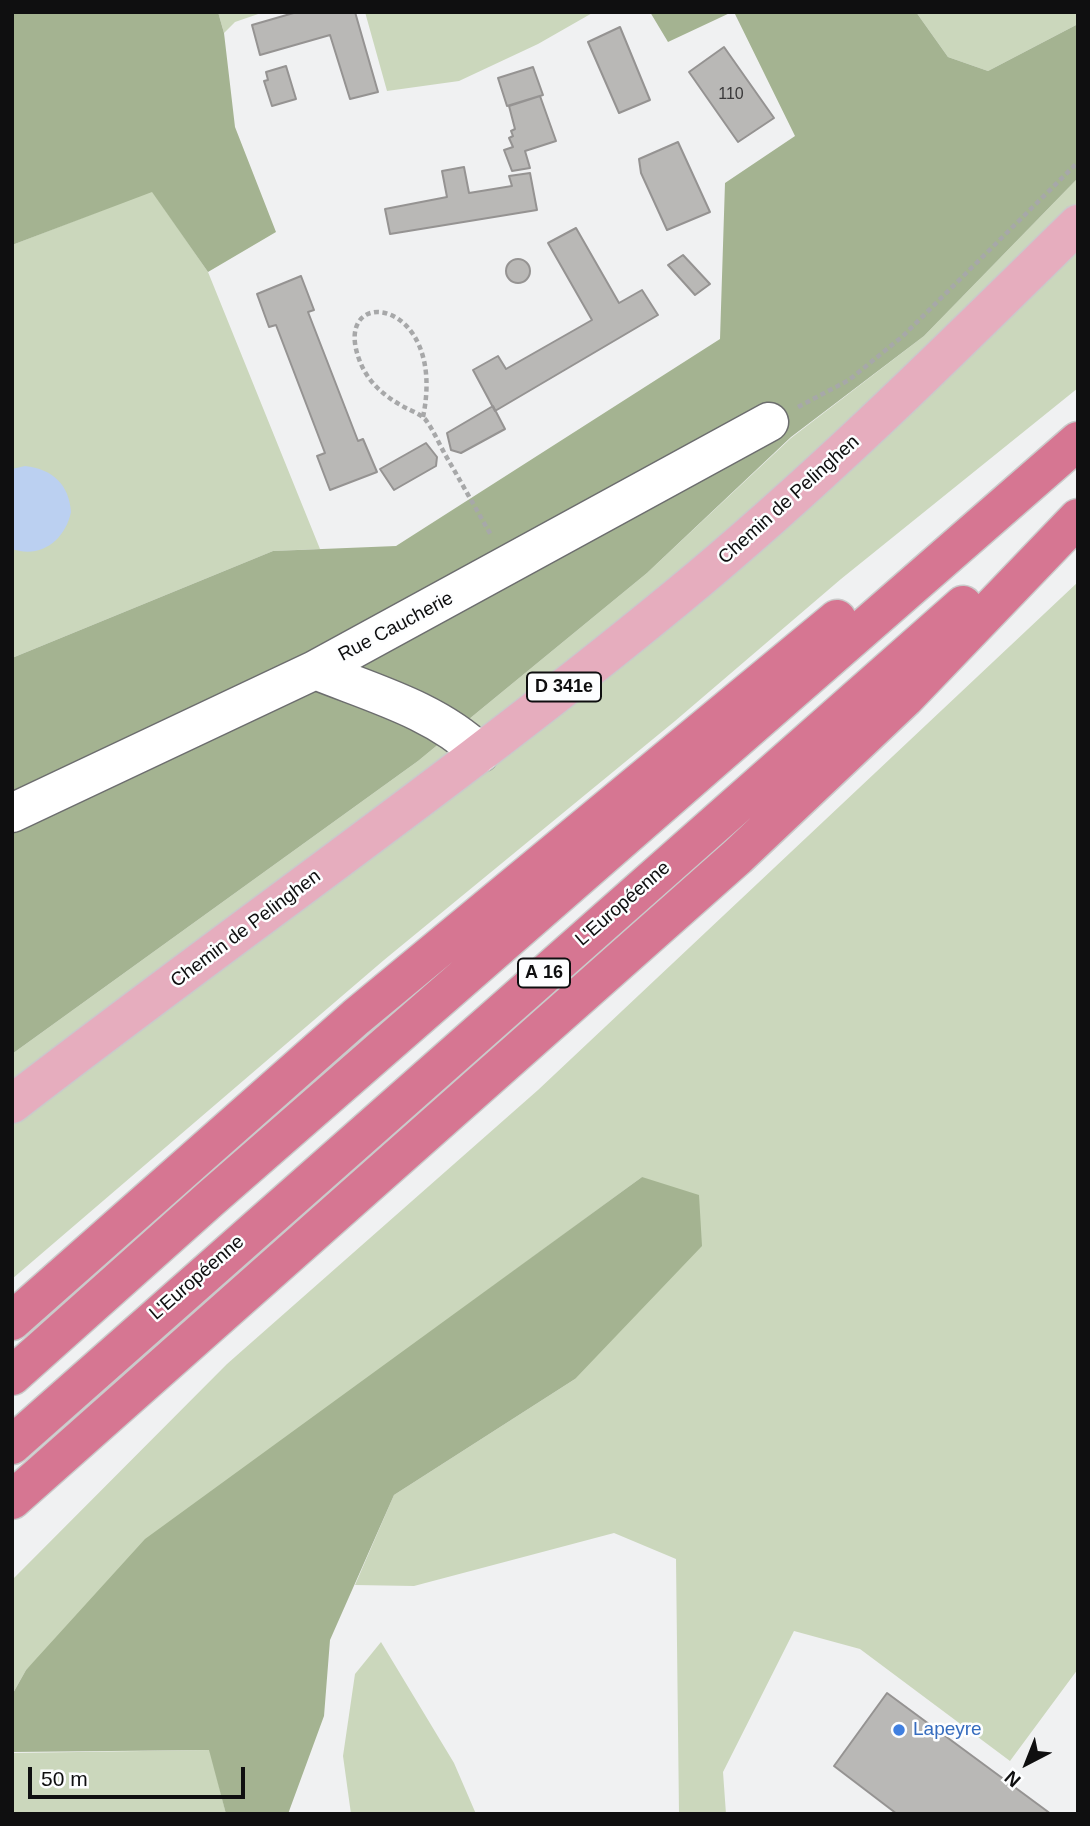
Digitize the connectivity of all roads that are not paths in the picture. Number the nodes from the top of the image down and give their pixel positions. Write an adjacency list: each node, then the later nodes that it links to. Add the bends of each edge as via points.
1 (1078, 224): 7 (main road, Chemin de Pelinghen / D 341e, via 797,495 676,598)
2 (769, 422): 6 (street, Rue Caucherie)
3 (1078, 439): 10 (highway, via 826,626 356,1017); 14 (highway, A 16)
4 (1078, 504): 15 (highway, L'Européenne / A 16)
5 (1078, 518): 13 (highway, via 905,698 737,857)
6 (315, 670): 7 (street, via 438,721); 8 (street, Rue Caucherie)
7 (480, 753): 9 (main road, Chemin de Pelinghen / D 341e)
8 (12, 813)
9 (12, 1104)
10 (142, 1204): 11 (highway); 12 (highway)
11 (12, 1301)
12 (12, 1321)
13 (175, 1352): 16 (highway); 17 (highway)
14 (12, 1377)
15 (12, 1445)
16 (12, 1500)
17 (12, 1528)

